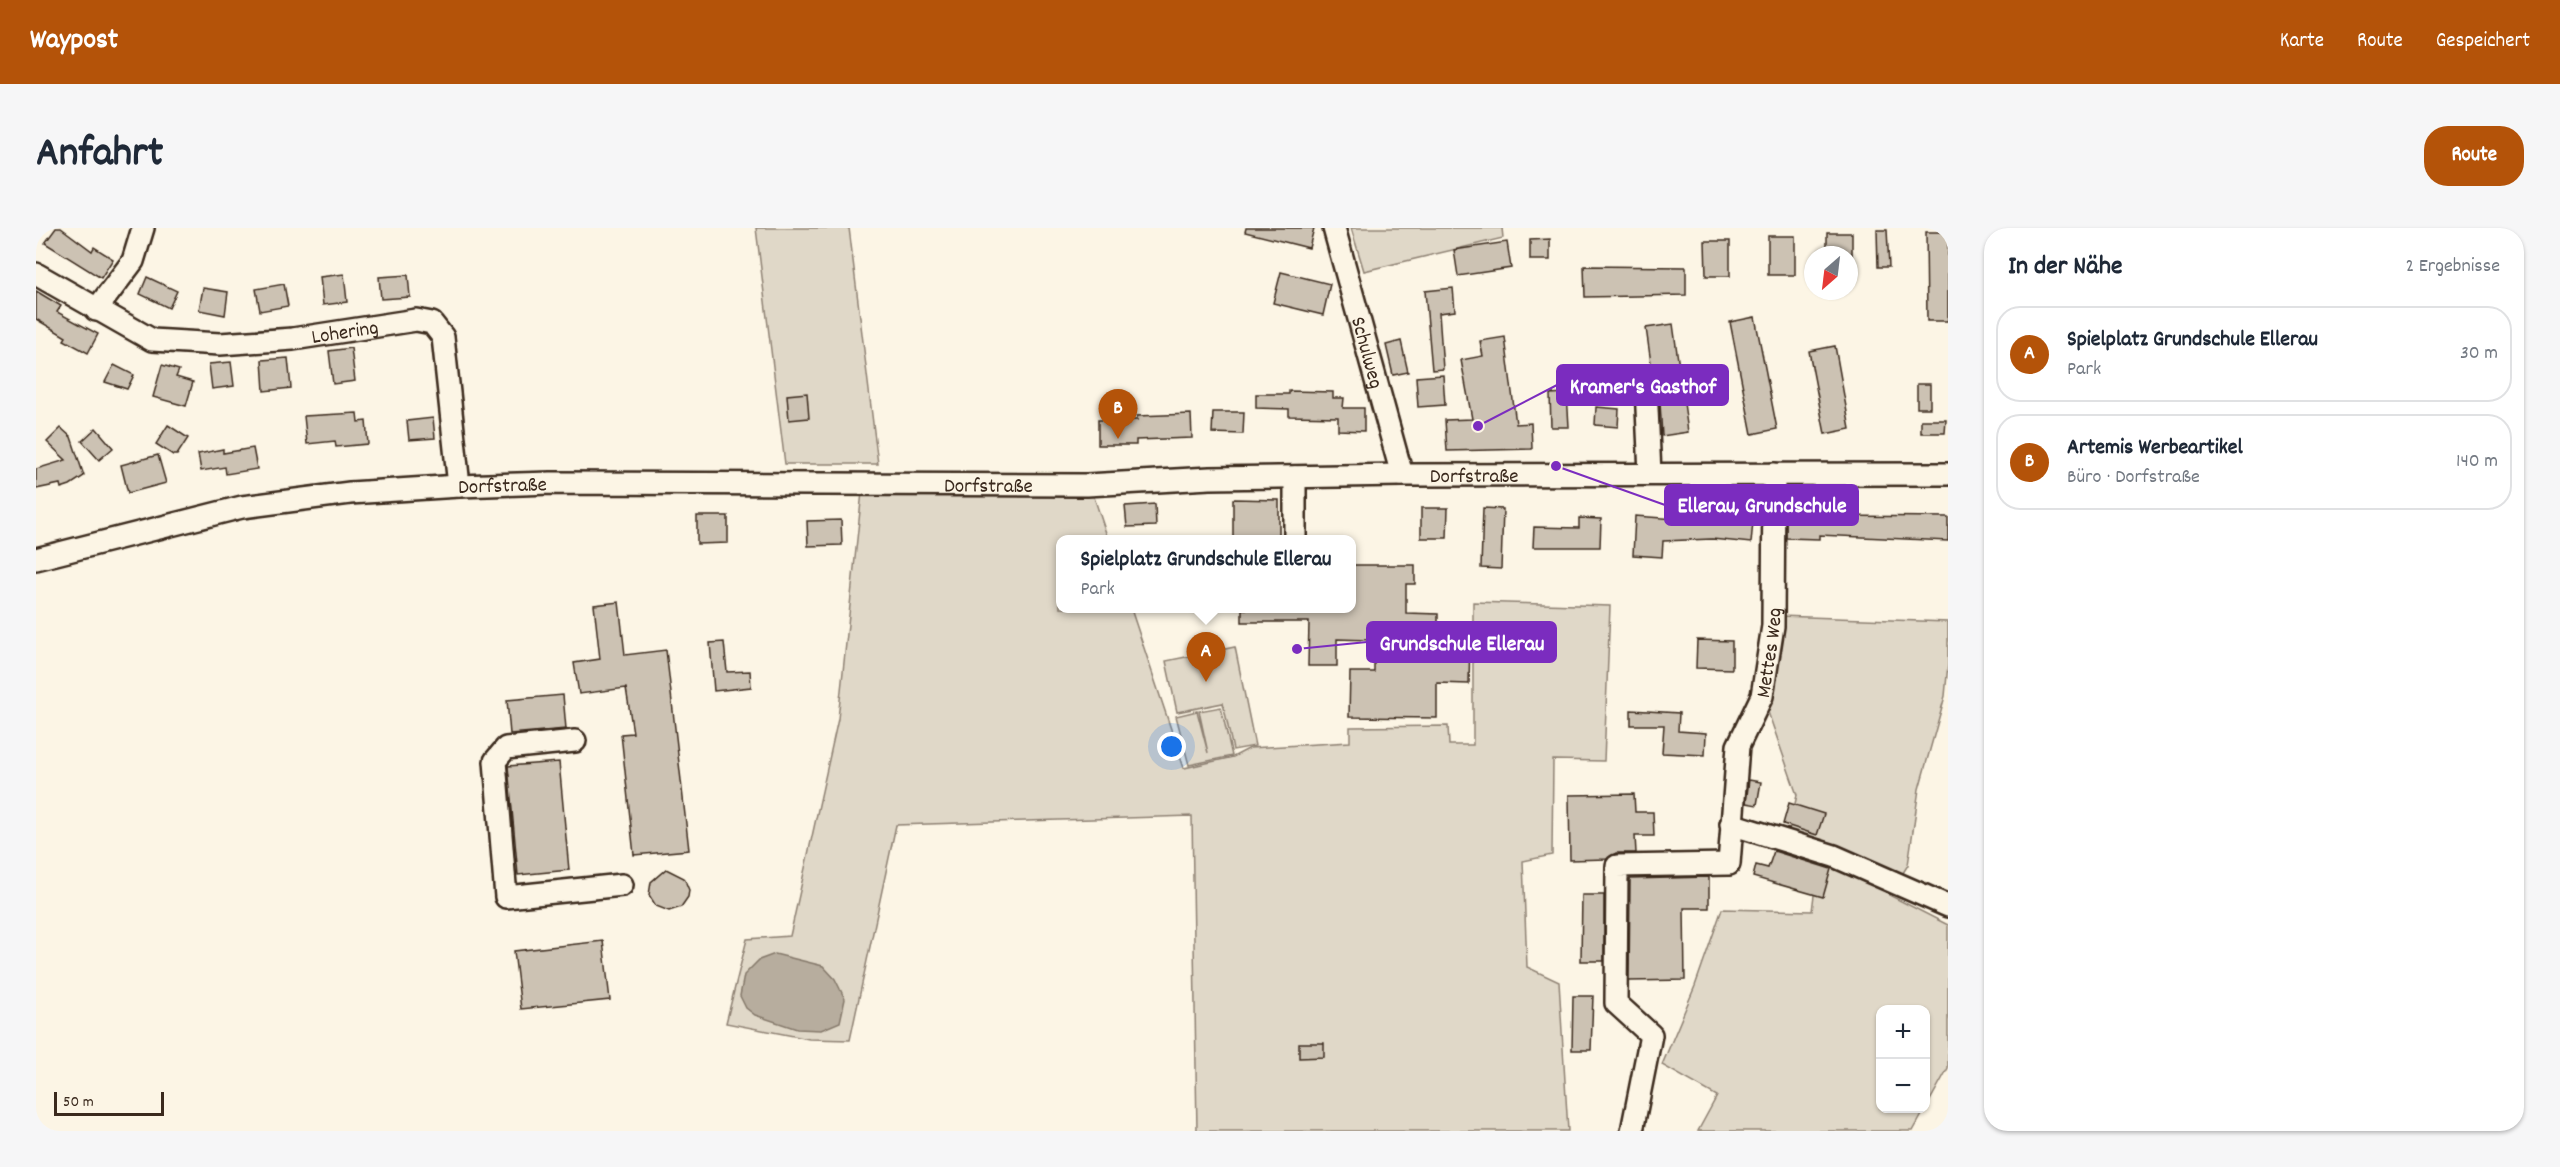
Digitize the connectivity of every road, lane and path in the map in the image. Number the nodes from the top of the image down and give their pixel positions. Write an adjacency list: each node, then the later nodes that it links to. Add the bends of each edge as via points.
1 (143, 228): 4 (street, via 133,261)
2 (1334, 228): 9 (street, Schulweg)
3 (36, 274): 4 (street, Lohering)
4 (96, 310): 11 (street, Lohering, via 152,340 220,344 293,339 416,320 432,323 443,337)
5 (1646, 387): 6 (street)
6 (1650, 474): 7 (street, Dorfstraße); 9 (street, Dorfstraße)
7 (1774, 474): 8 (street, Dorfstraße); 15 (street, Mettes Weg, via 1773,626 1762,696 1738,746)
8 (1948, 474)
9 (1402, 475): 10 (street, Dorfstraße)
10 (1295, 477): 11 (street, Dorfstraße, via 1087,485); 12 (street)
11 (459, 486): 13 (street, Dorfstraße, via 350,493 242,507)
12 (1295, 535)
13 (36, 559)
14 (575, 741): 16 (street, via 506,748 495,761 506,897)
15 (1731, 824): 17 (street, via 1834,856); 18 (street, Mettes Weg, via 1730,864 1617,866 1616,1003 1651,1035)
16 (622, 885)
17 (1948, 906)
18 (1632, 1131)

